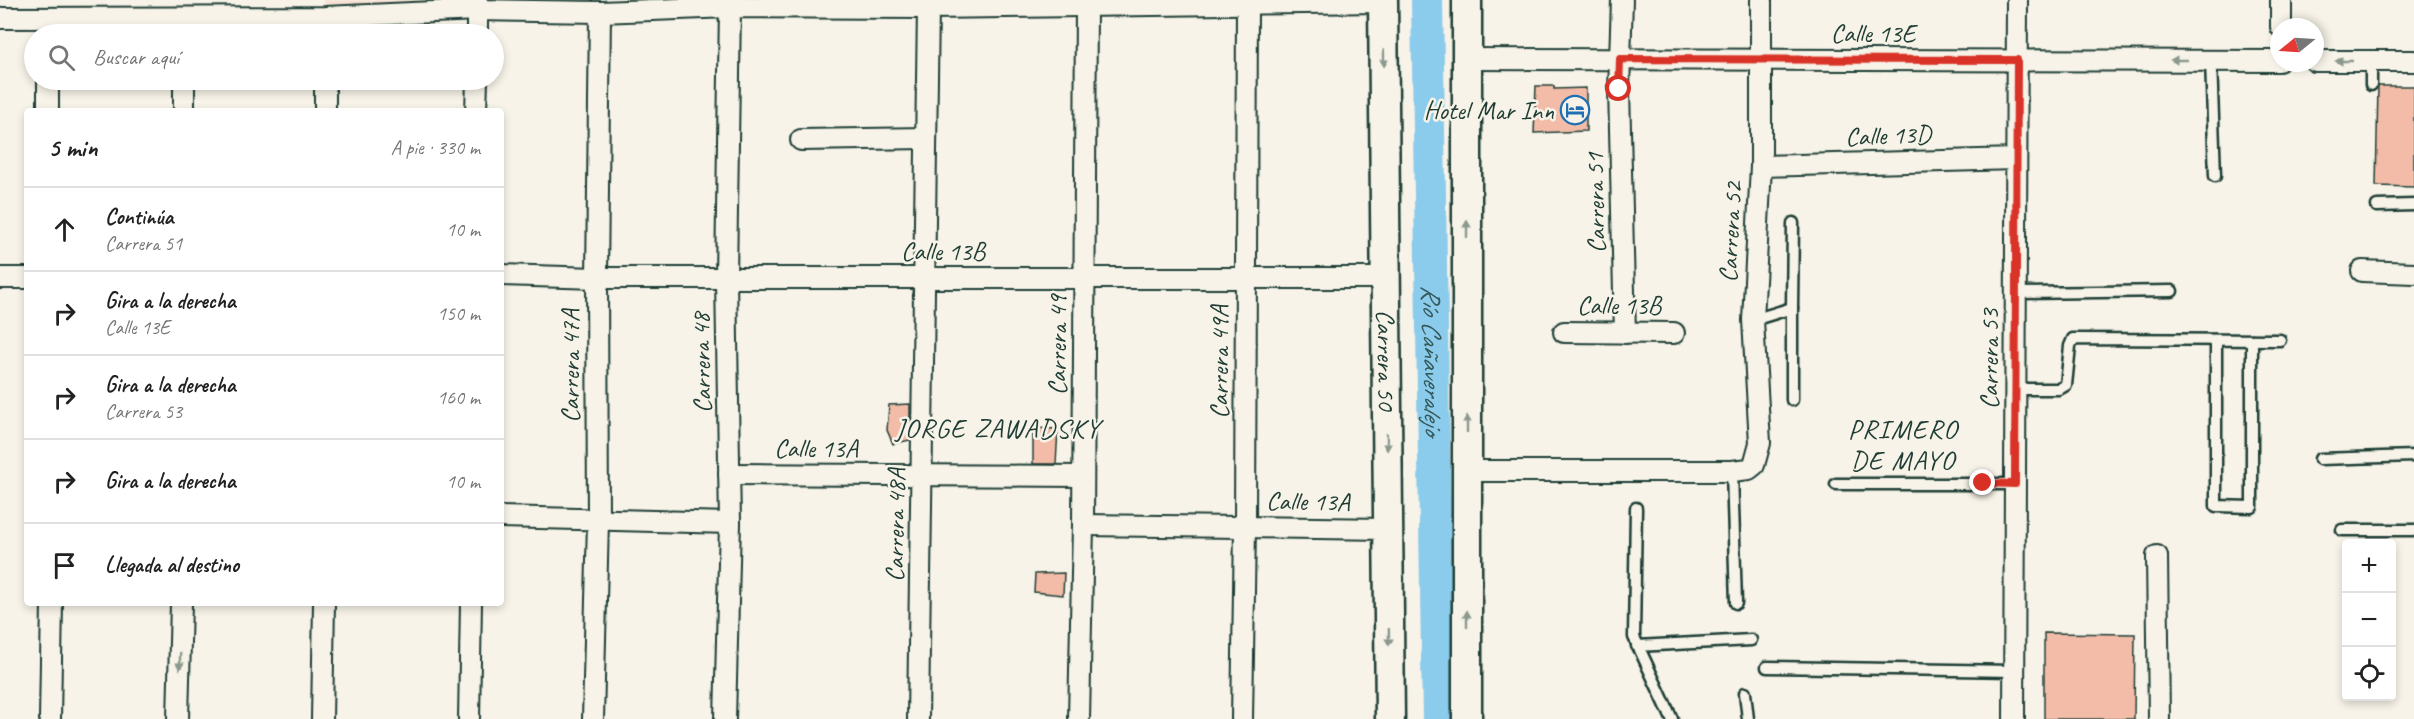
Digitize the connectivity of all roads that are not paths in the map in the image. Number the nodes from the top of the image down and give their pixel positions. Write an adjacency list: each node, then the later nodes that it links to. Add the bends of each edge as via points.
1 (1467, 0): 18 (main road)
2 (1622, 0): 19 (street, Carrera 51)
3 (1761, 0): 20 (street, Carrera 52)
4 (2017, 0): 21 (street, Carrera 53)
5 (2281, 0): 14 (street)
6 (1383, 1): 7 (street); 54 (main road, Carrera 50, one-way to 54)
7 (1247, 4): 9 (street); 53 (street, Carrera 49A)
8 (477, 5): 12 (street); 16 (street); 17 (street)
9 (1086, 6): 11 (street); 52 (street, Carrera 49)
10 (730, 7): 11 (street); 12 (street); 50 (street, Carrera 48)
11 (928, 8): 36 (street, Carrera 48A)
12 (600, 12): 49 (street, Carrera 47A)
13 (0, 18): 15 (street)
14 (2281, 18)
15 (35, 24)
16 (339, 24)
17 (477, 24)
18 (1467, 59): 19 (street, Calle 13E); 69 (main road, one-way to 18)
19 (1620, 59): 20 (street, Calle 13E); 60 (street, Carrera 51)
20 (1761, 59): 21 (street, Calle 13E); 39 (street, Carrera 52)
21 (2017, 60): 22 (street, Calle 13E, one-way to 21); 38 (street, Carrera 53)
22 (2211, 60): 23 (street, Calle 13E); 40 (lane)
23 (2270, 61)
24 (2324, 61): 25 (street, one-way to 24)
25 (2371, 61): 26 (street); 27 (lane)
26 (2414, 61)
27 (2371, 85)
28 (48, 90): 32 (street)
29 (184, 90): 33 (street)
30 (325, 90): 34 (street)
31 (477, 90): 35 (street)
32 (48, 108)
33 (184, 108)
34 (325, 108)
35 (476, 108)
36 (926, 138): 37 (street); 51 (street, Carrera 48A)
37 (801, 140)
38 (2016, 159): 39 (street, Calle 13D); 56 (street, Carrera 53)
39 (1761, 166): 58 (street, Carrera 52)
40 (2215, 176)
41 (2414, 205): 42 (lane)
42 (2378, 206)
43 (1793, 223): 57 (lane)
44 (2362, 271): 45 (street)
45 (2414, 273)
46 (504, 275): 49 (street, Calle 13B)
47 (0, 278): 48 (street)
48 (24, 278)
49 (597, 278): 50 (street, Calle 13B); 78 (street, Carrera 47A)
50 (726, 278): 51 (street, Calle 13B); 71 (street, Carrera 48)
51 (924, 278): 52 (street, Calle 13B); 72 (street, Carrera 48A)
52 (1084, 278): 53 (street, Calle 13B); 73 (street, Carrera 49)
53 (1246, 278): 54 (street, Calle 13B); 81 (street, Carrera 49A)
54 (1386, 278): 82 (main road, Carrera 50, one-way to 82)
55 (2172, 291): 56 (lane)
56 (2016, 293): 65 (street, Carrera 53)
57 (1792, 308): 58 (lane); 66 (lane)
58 (1753, 320): 70 (street, Carrera 52, via 1760,442 1754,465)
59 (1564, 332): 60 (street, Calle 13B)
60 (1625, 333): 61 (street, Calle 13B)
61 (1674, 333)
62 (2216, 340): 63 (lane); 63 (lane, via 2216,506 2252,507); 65 (lane, via 2073,339 2066,385 2059,389)
63 (2252, 340): 64 (lane)
64 (2280, 340)
65 (2016, 389): 75 (street, Carrera 53)
66 (1792, 400)
67 (2414, 456): 68 (lane)
68 (2320, 459)
69 (1467, 471): 70 (street); 94 (main road, one-way to 69)
70 (1732, 471): 86 (lane)
71 (729, 474): 72 (street, Calle 13A); 79 (street, Carrera 48)
72 (923, 475): 73 (street, Calle 13A); 103 (street, Carrera 48A)
73 (1083, 476): 80 (street, Carrera 49)
74 (1836, 484): 75 (lane)
75 (2015, 484): 95 (street, Carrera 53)
76 (1636, 508): 92 (lane)
77 (504, 517): 78 (street)
78 (598, 521): 79 (street); 101 (street, Carrera 47A)
79 (730, 523): 102 (street, Carrera 48)
80 (1083, 525): 81 (street, Calle 13A); 104 (street, Carrera 49)
81 (1245, 527): 82 (street, Calle 13A); 105 (street, Carrera 49A)
82 (1388, 529): 106 (main road, Carrera 50, one-way to 106)
83 (2342, 530): 84 (lane)
84 (2414, 530)
85 (2157, 556): 112 (street)
86 (1736, 603)
87 (52, 606): 97 (street)
88 (181, 606): 98 (street, one-way to 98)
89 (324, 606): 99 (street)
90 (471, 606): 100 (street)
91 (1750, 640): 92 (lane)
92 (1637, 646): 109 (lane)
93 (1767, 667): 95 (lane)
94 (1467, 668): 107 (main road); 108 (main road)
95 (2014, 671): 111 (street, Carrera 53)
96 (1745, 693): 110 (lane)
97 (50, 719)
98 (178, 719)
99 (322, 719)
100 (469, 719)
101 (593, 719)
102 (725, 719)
103 (918, 719)
104 (1079, 719)
105 (1242, 719)
106 (1390, 719)
107 (1467, 719)
108 (1483, 719)
109 (1672, 719)
110 (1748, 719)
111 (2014, 719)
112 (2159, 719)

